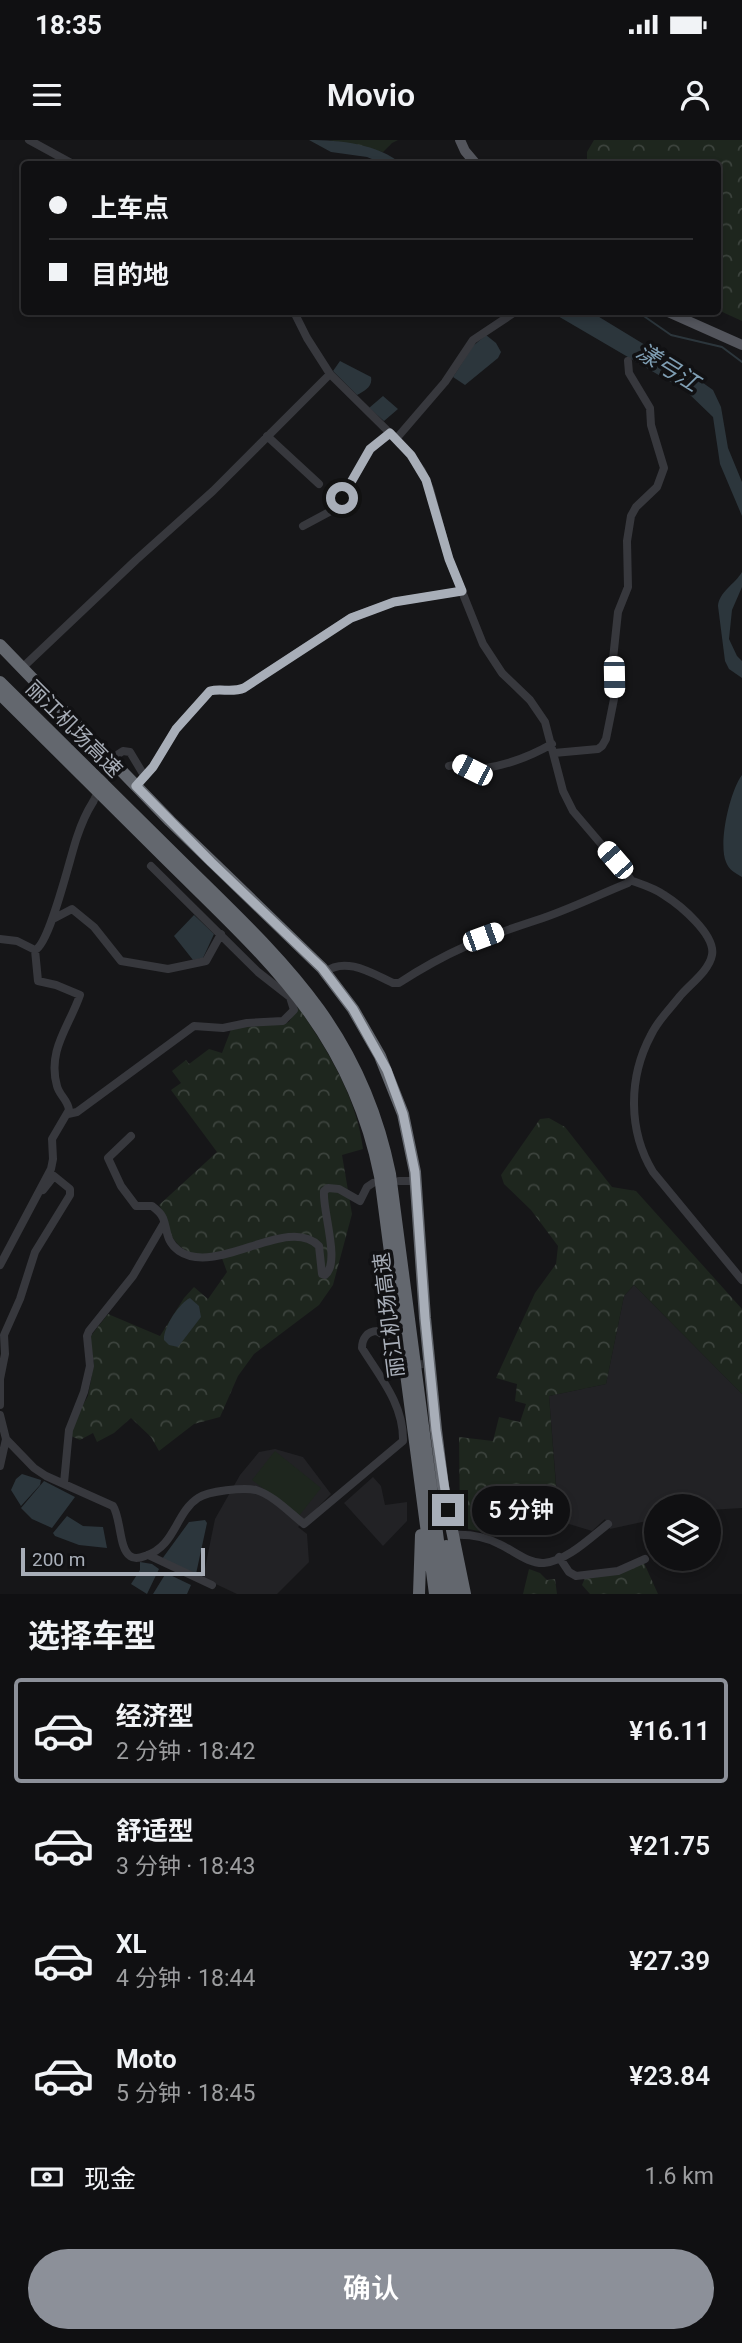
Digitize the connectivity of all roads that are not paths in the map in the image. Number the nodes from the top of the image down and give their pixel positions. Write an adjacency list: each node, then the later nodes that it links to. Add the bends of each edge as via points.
1 (29, 140): 3 (street)
2 (460, 140): 4 (main road)
3 (68, 161)
4 (473, 161)
5 (296, 315): 10 (street)
6 (510, 315): 12 (street, via 473,340 440,388)
7 (675, 315): 8 (main road)
8 (742, 345)
9 (628, 361): 20 (street, via 629,373 650,406 664,470 657,487 631,516 628,587 618,612 614,696 605,740 598,749)
10 (330, 374): 11 (street); 12 (street)
11 (267, 436): 13 (street); 17 (street)
12 (393, 436): 14 (street, via 370,449 338,505); 15 (street, via 426,480)
13 (319, 485)
14 (303, 526)
15 (462, 591): 20 (street, via 483,644 502,673 535,706); 23 (street, via 394,602 351,618 244,688 210,691 176,729)
16 (0, 645): 17 (highway)
17 (22, 668): 23 (highway)
18 (0, 682): 45 (highway, 丽江机场高速, via 283,964 344,1046 373,1111 390,1174)
19 (0, 694): 45 (highway, 丽江机场高速, via 276,970 335,1051 361,1107 380,1176)
20 (553, 748): 22 (street, via 472,770); 26 (street, via 573,811)
21 (117, 755): 23 (street, via 130,752)
22 (449, 765)
23 (141, 782): 31 (highway, via 211,862)
24 (93, 802): 27 (street, via 75,841)
25 (152, 866): 28 (street)
26 (630, 880): 31 (street, via 466,945 399,983 350,965); 40 (street, via 662,893 681,908 708,935 713,950 707,967 648,1040 634,1093 633,1120 653,1172)
27 (53, 919): 28 (street, via 72,909 94,927 121,961 168,970 206,961); 30 (street, via 41,947)
28 (221, 933): 32 (street, via 290,997 294,1008 289,1016 283,1021 223,1028 194,1026 77,1112)
29 (0, 939): 30 (street)
30 (35, 950): 32 (street, via 38,981 79,995 56,1047 57,1085 69,1105)
31 (325, 972): 35 (highway, via 359,1018 387,1070 403,1114)
32 (68, 1114): 37 (street, via 52,1139 53,1163)
33 (131, 1136): 38 (street, via 108,1158 136,1206 152,1206)
34 (399, 1181): 35 (street)
35 (416, 1181): 49 (highway, via 426,1363)
36 (373, 1183): 38 (street, via 360,1201 340,1189 325,1190 331,1268 325,1275 320,1248 305,1237 293,1236 217,1256 192,1256 177,1250)
37 (37, 1192): 39 (street); 42 (street, via 54,1176 70,1189 32,1259 4,1335)
38 (164, 1223): 47 (street, via 133,1276 87,1336 90,1366 69,1430)
39 (0, 1265)
40 (742, 1280)
41 (393, 1367): 50 (street, via 384,1334 368,1333 362,1348 397,1404 403,1441 304,1524 255,1490 208,1494 192,1502 169,1539)
42 (0, 1405)
43 (0, 1415): 44 (street)
44 (6, 1439): 46 (street); 47 (street, via 34,1468)
45 (422, 1461): 55 (highway); 56 (highway); 57 (highway); 58 (highway)
46 (0, 1466)
47 (64, 1483): 50 (street, via 111,1504 127,1554 137,1558)
48 (608, 1524): 51 (street)
49 (452, 1535): 51 (street, via 484,1538 535,1562); 53 (highway)
50 (148, 1555): 54 (street)
51 (559, 1557): 52 (street, via 576,1576 618,1571)
52 (644, 1559)
53 (460, 1571): 59 (highway); 60 (street)
54 (212, 1585)
55 (419, 1594)
56 (435, 1594)
57 (445, 1594)
58 (456, 1594)
59 (465, 1594)
60 (471, 1594)

